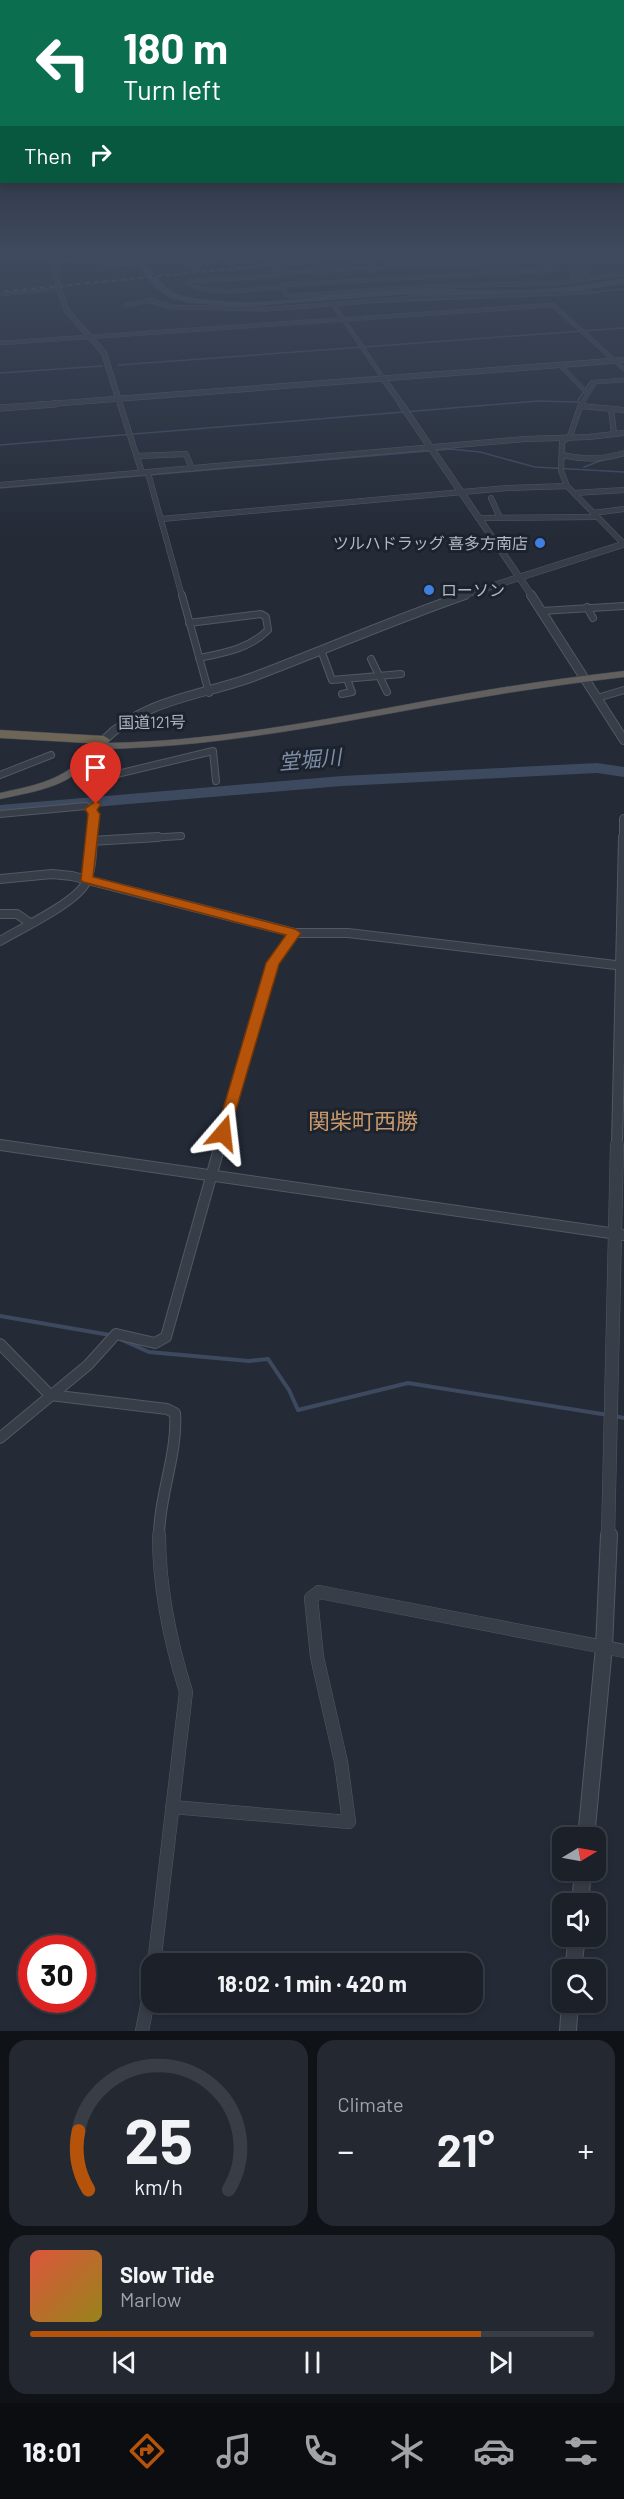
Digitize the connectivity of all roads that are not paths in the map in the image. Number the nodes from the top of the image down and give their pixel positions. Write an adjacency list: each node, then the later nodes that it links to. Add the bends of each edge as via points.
1 (100, 349): 11 (street, via 108,360)
2 (363, 349): 8 (street)
3 (601, 349): 5 (street)
4 (624, 360): 5 (street)
5 (614, 361): 6 (street); 7 (street)
6 (560, 365): 8 (street); 10 (street)
7 (624, 369)
8 (383, 378): 11 (street); 19 (street)
9 (624, 380): 10 (street, via 595,382)
10 (587, 393): 12 (street)
11 (118, 399): 13 (street); 22 (street)
12 (581, 406): 14 (street); 18 (street)
13 (0, 408)
14 (611, 410): 15 (street); 17 (street)
15 (624, 410)
16 (624, 432): 17 (street)
17 (615, 433): 18 (street)
18 (570, 436): 19 (street); 21 (street, via 562,442)
19 (431, 448): 25 (street); 30 (street)
20 (624, 453): 23 (street)
21 (562, 455): 23 (street, via 582,460); 28 (street, via 561,477)
22 (137, 456): 25 (street, via 186,454); 26 (street)
23 (615, 456): 24 (street)
24 (624, 460)
25 (192, 469): 26 (street)
26 (145, 473): 27 (street); 37 (street)
27 (0, 485)
28 (567, 486): 30 (street); 31 (street)
29 (624, 490): 31 (street)
30 (462, 492): 35 (street); 37 (street)
31 (574, 492): 34 (street)
32 (491, 498): 36 (street)
33 (624, 509): 34 (street)
34 (594, 515): 36 (street); 39 (street)
35 (478, 518): 36 (street); 41 (street)
36 (500, 518)
37 (161, 519): 47 (street)
38 (621, 531): 39 (street)
39 (612, 534): 40 (street)
40 (624, 544): 41 (street)
41 (519, 576): 44 (street); 48 (street)
42 (621, 606): 43 (street); 45 (street)
43 (587, 607): 44 (street); 46 (street)
44 (542, 611): 55 (street)
45 (624, 616)
46 (593, 618)
47 (189, 623): 49 (street); 49 (street, via 261,614 269,623 268,630 255,640 229,652)
48 (321, 650): 54 (street, via 332,680); 58 (street)
49 (199, 658): 58 (street)
50 (371, 659): 53 (street)
51 (402, 674): 53 (street)
52 (624, 674): 55 (highway, 国道121号)
53 (380, 676): 54 (street); 57 (street)
54 (347, 679): 59 (street, via 352,692)
55 (585, 679): 60 (street); 61 (highway, 国道121号, via 502,690)
56 (624, 690): 60 (street)
57 (387, 692)
58 (208, 693): 67 (street, via 144,709 121,721)
59 (342, 694)
60 (597, 698): 65 (street)
61 (278, 732): 64 (highway, 国道121号); 67 (highway, 国道121号)
62 (0, 734): 67 (highway)
63 (0, 740): 67 (highway)
64 (226, 740): 66 (highway, 国道121号); 68 (highway)
65 (624, 740)
66 (205, 742): 67 (highway, 国道121号); 68 (highway)
67 (102, 743): 72 (highway, via 67,776)
68 (213, 751): 71 (street); 73 (street, via 92,780)
69 (51, 755): 70 (street)
70 (0, 776)
71 (216, 781)
72 (0, 796)
73 (94, 804): 74 (street); 77 (street)
74 (0, 814)
75 (624, 819): 84 (street)
76 (181, 836): 77 (street)
77 (91, 841): 79 (street)
78 (0, 879): 79 (street, via 52,874)
79 (87, 880): 81 (street, via 76,896); 82 (street)
80 (0, 914): 81 (street, via 17,914)
81 (30, 923): 83 (street)
82 (295, 933): 84 (street, via 348,933); 86 (street, via 272,963)
83 (0, 941)
84 (623, 966): 87 (street)
85 (0, 1145): 86 (street)
86 (210, 1176): 87 (street); 89 (street, via 166,1337 155,1343 116,1334 98,1357)
87 (620, 1234): 91 (street)
88 (0, 1344): 89 (street)
89 (50, 1395): 90 (street); 93 (street, via 175,1413 158,1556 186,1692)
90 (0, 1438)
91 (604, 1647): 92 (street); 93 (street, via 319,1592 311,1598 311,1615 349,1822); 94 (street)
92 (624, 1651)
93 (172, 1807): 95 (street)
94 (587, 1827)
95 (155, 1953)
96 (146, 2013): 98 (street)
97 (569, 2013): 99 (street)
98 (142, 2031)
99 (568, 2031)

